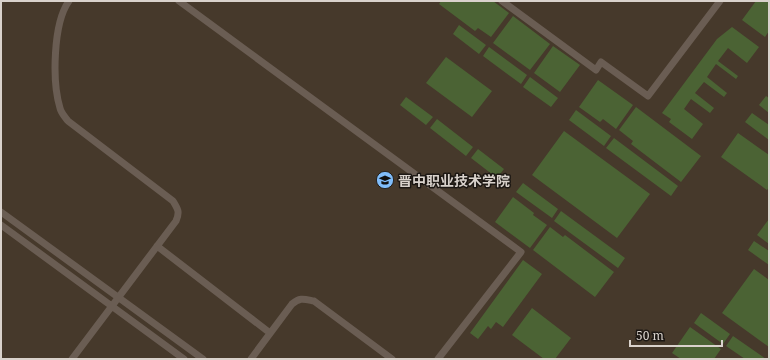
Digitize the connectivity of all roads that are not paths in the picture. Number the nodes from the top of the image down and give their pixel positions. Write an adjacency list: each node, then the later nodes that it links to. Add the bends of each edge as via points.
1 (70, 1): 7 (lane, via 59,27 54,62 60,110 68,121 173,201 179,216)
2 (180, 1): 16 (lane, via 520,252)
3 (502, 1): 4 (lane, via 596,70 602,62 648,96)
4 (720, 1)
5 (1, 212): 8 (lane)
6 (1, 225): 9 (lane)
7 (157, 246): 8 (lane); 10 (lane)
8 (118, 298): 9 (lane); 13 (lane)
9 (112, 306): 11 (lane); 12 (lane)
10 (270, 333): 14 (lane); 15 (lane, via 292,304 303,298 314,301)
11 (72, 359)
12 (184, 359)
13 (203, 359)
14 (251, 359)
15 (392, 359)
16 (438, 359)

